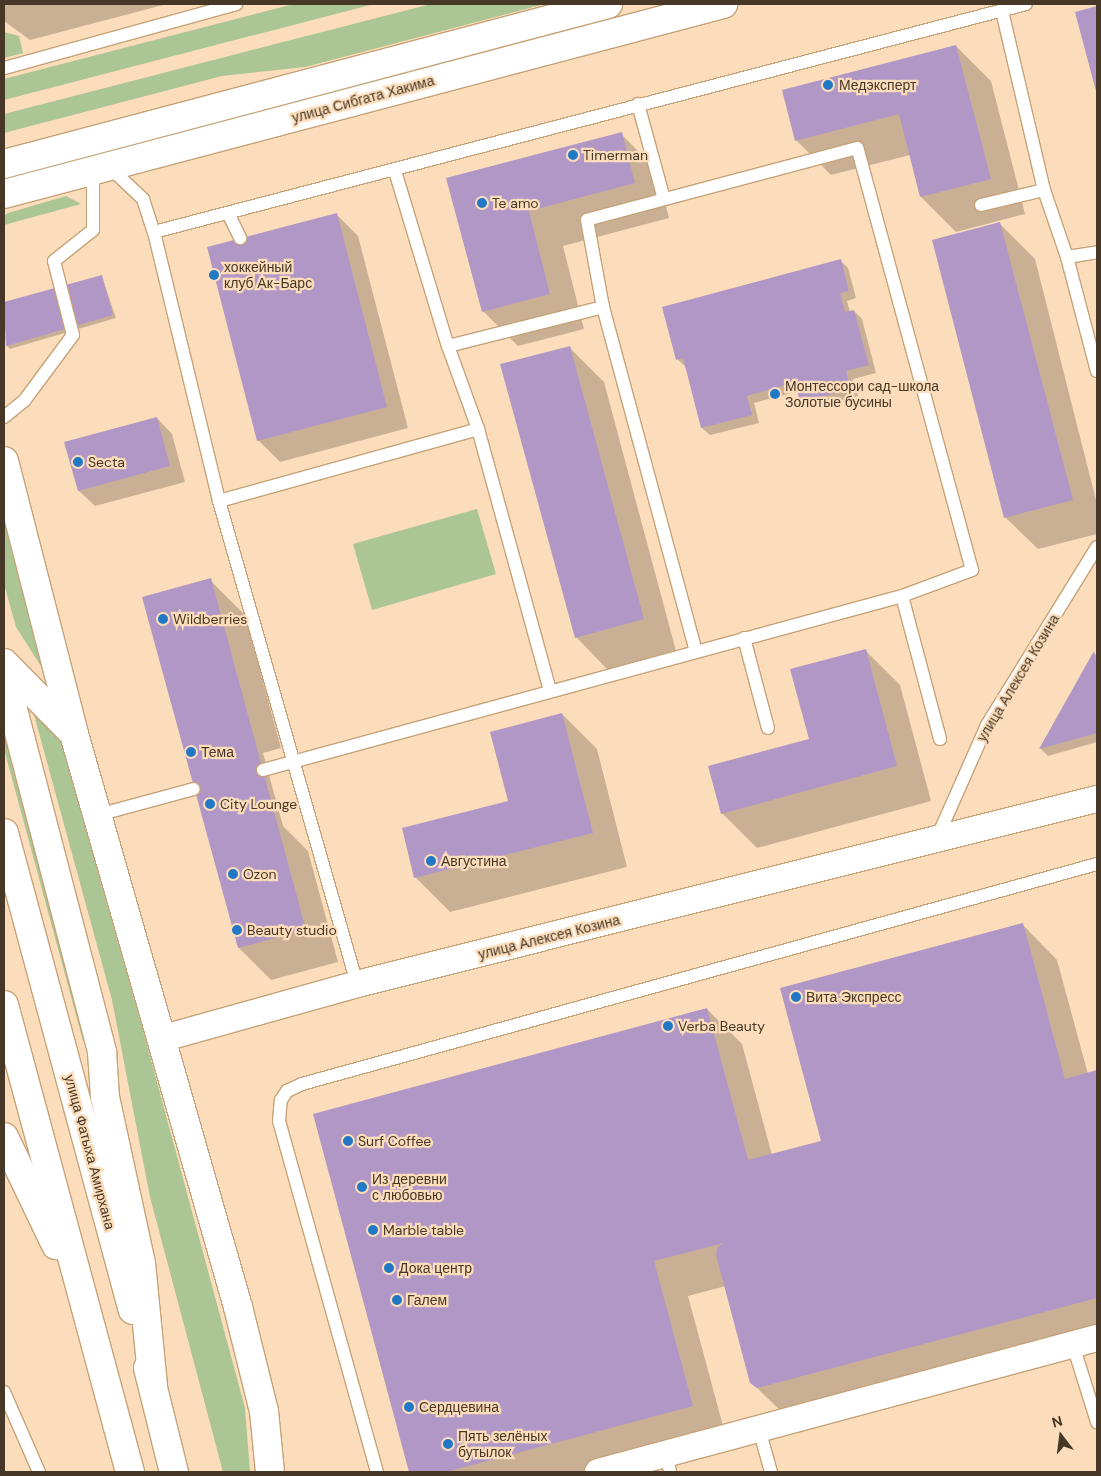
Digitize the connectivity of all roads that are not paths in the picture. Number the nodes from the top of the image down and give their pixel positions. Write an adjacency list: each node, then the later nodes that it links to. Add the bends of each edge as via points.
1 (236, 4): 6 (lane)
2 (608, 4): 8 (main road)
3 (723, 4): 9 (main road, улица Сибгата Хакима)
4 (1026, 4): 5 (lane)
5 (1002, 11): 7 (lane); 11 (lane)
6 (4, 68)
7 (638, 104): 10 (lane); 13 (lane)
8 (4, 164)
9 (101, 169): 12 (main road, улица Сибгата Хакима); 16 (lane, via 143,199); 23 (lane, via 94,230 54,261 73,335 24,401)
10 (395, 171): 15 (lane); 21 (lane)
11 (1044, 190): 14 (lane); 19 (lane)
12 (4, 194)
13 (664, 199): 20 (lane, via 587,220); 28 (lane, via 857,148 972,570)
14 (981, 205)
15 (228, 213): 16 (lane); 17 (lane)
16 (154, 232): 26 (lane)
17 (240, 238)
18 (1097, 252): 19 (lane)
19 (1067, 257): 22 (lane)
20 (603, 307): 21 (lane); 30 (lane)
21 (448, 346): 24 (lane)
22 (1097, 371)
23 (4, 417)
24 (478, 429): 26 (lane); 33 (lane)
25 (4, 461): 35 (main road)
26 (219, 501): 37 (lane)
27 (1097, 547): 43 (lane, улица Алексея Козина, via 987,725)
28 (902, 596): 29 (lane); 36 (lane)
29 (744, 638): 30 (lane); 34 (lane)
30 (696, 651): 33 (lane)
31 (4, 663): 35 (main road)
32 (4, 675): 51 (main road, via 102,1052 106,1097 141,1263)
33 (550, 690): 37 (lane)
34 (768, 728)
35 (74, 734): 41 (main road)
36 (940, 739)
37 (292, 763): 38 (lane); 45 (lane)
38 (263, 770)
39 (194, 789): 41 (lane)
40 (1097, 799): 43 (street, улица Алексея Козина)
41 (98, 815): 47 (main road)
42 (4, 833): 51 (main road, улица Фатыха Амирхана)
43 (936, 840): 45 (street, улица Алексея Козина)
44 (1097, 864): 60 (lane, via 287,1091 281,1100 279,1121)
45 (357, 984): 47 (street, улица Алексея Козина)
46 (4, 1005): 49 (main road)
47 (164, 1038): 59 (main road, via 264,1411)
48 (4, 1136): 49 (main road)
49 (85, 1305): 57 (main road)
50 (1085, 1342): 53 (lane); 54 (street)
51 (153, 1386): 58 (main road, улица Фатыха Амирхана)
52 (4, 1392): 56 (lane)
53 (1097, 1422)
54 (759, 1429): 55 (street); 62 (lane)
55 (668, 1463): 61 (street)
56 (38, 1472)
57 (130, 1472)
58 (174, 1472)
59 (270, 1472)
60 (377, 1472)
61 (598, 1472)
62 (771, 1472)

